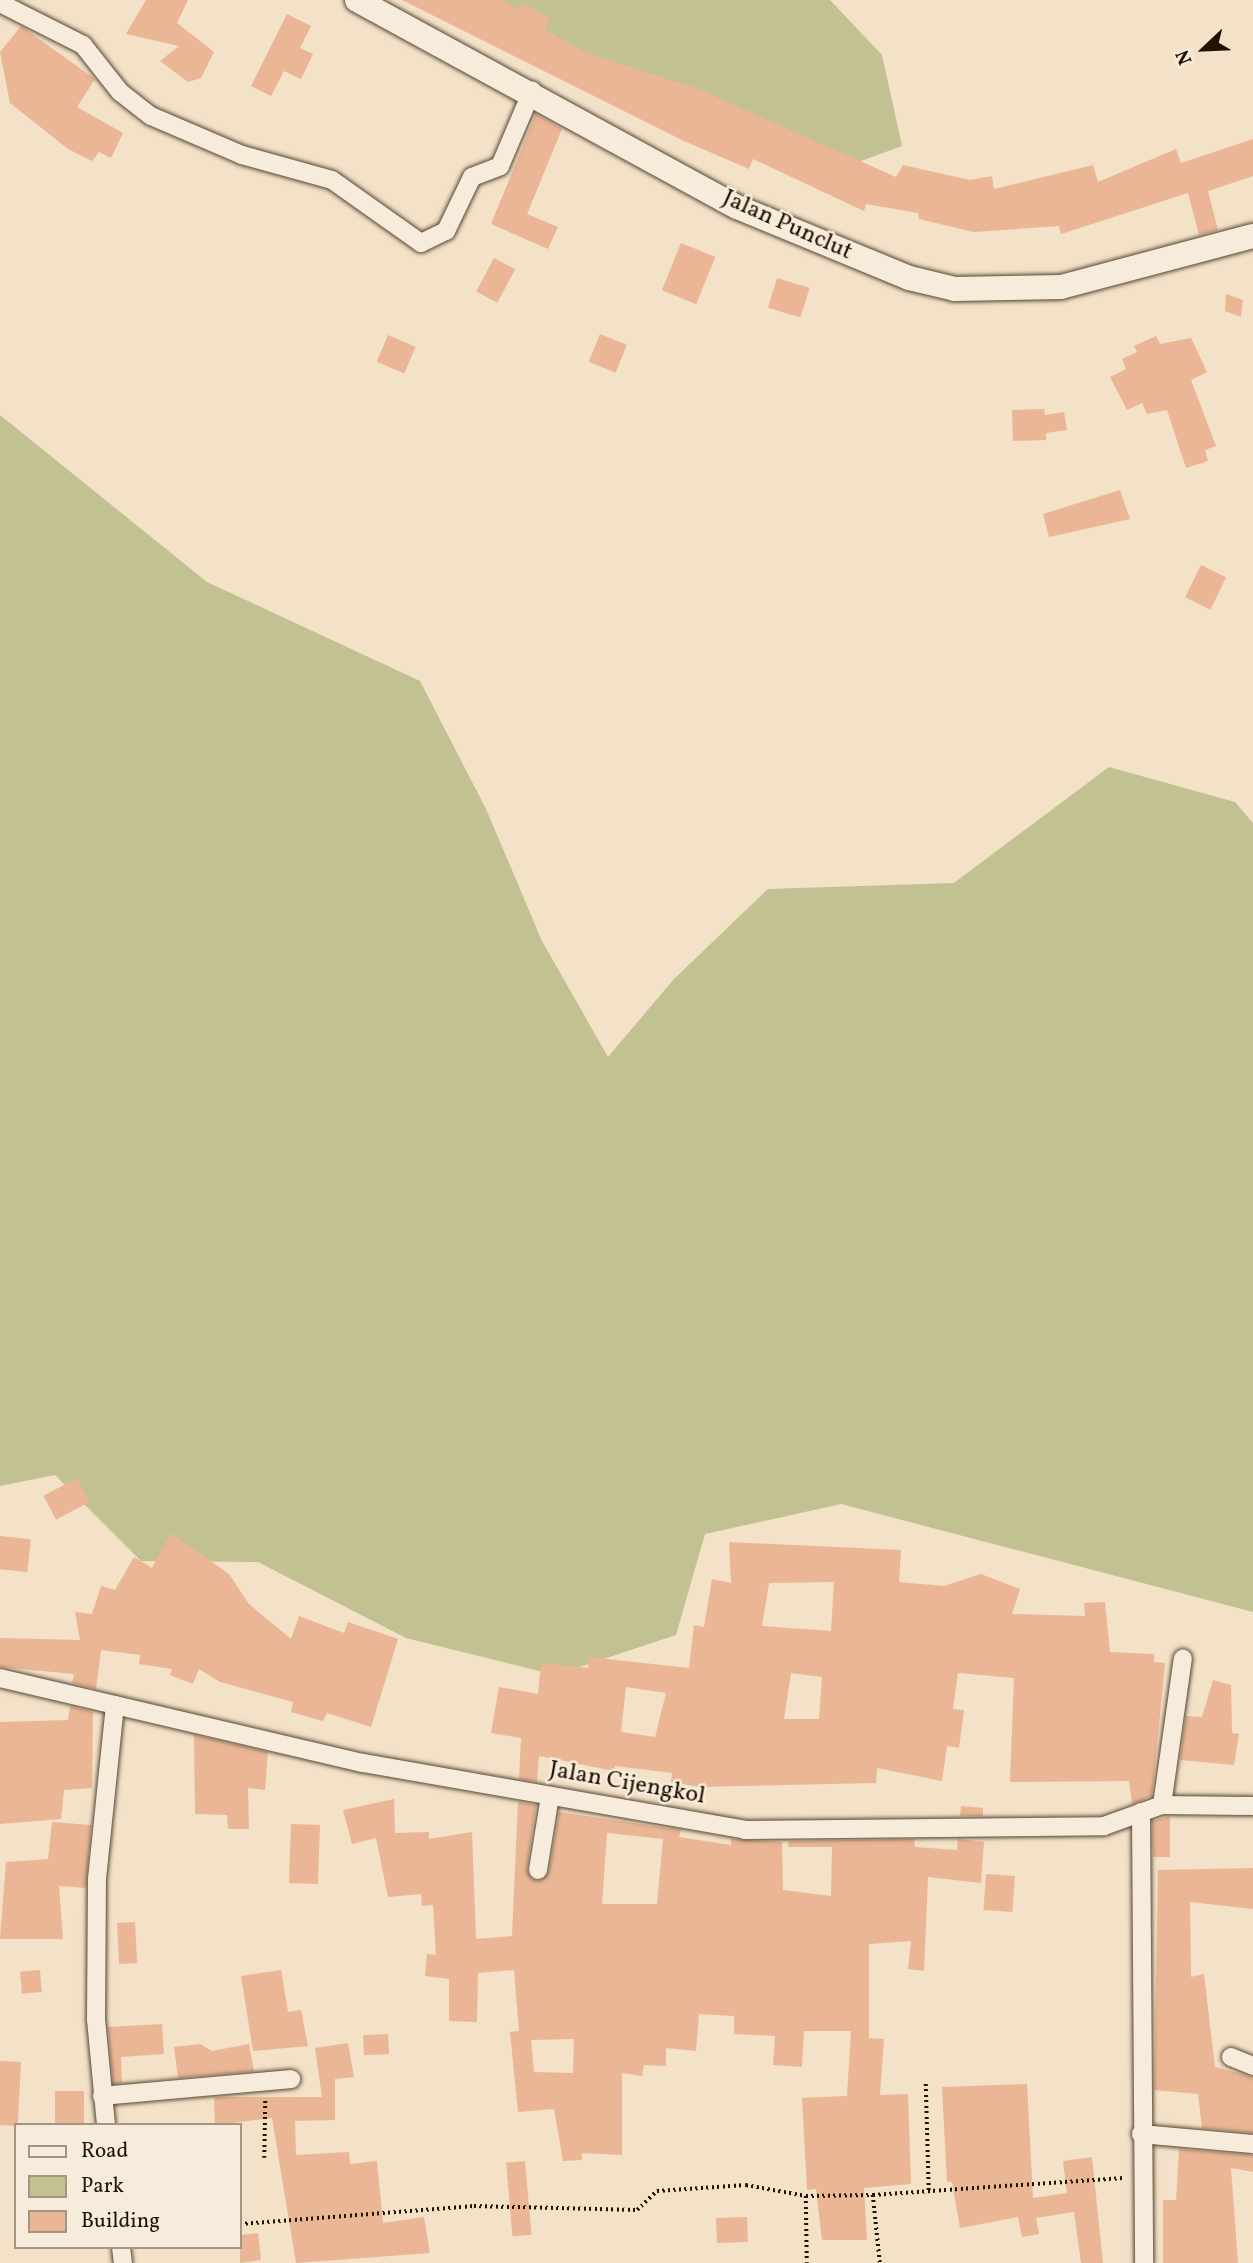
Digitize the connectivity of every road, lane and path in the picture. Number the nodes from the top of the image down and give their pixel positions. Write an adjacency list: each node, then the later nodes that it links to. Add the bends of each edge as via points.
1 (357, 0): 3 (main road, Jalan Punclut)
2 (0, 3): 3 (street, via 83,45 120,92 151,116 242,155 332,180 421,243 446,231 472,177 500,166)
3 (532, 91): 4 (main road, Jalan Punclut, via 737,207 909,278 955,289 1061,287)
4 (1253, 236)
5 (1183, 1658): 9 (street)
6 (0, 1678): 7 (street, Jalan Cijengkol)
7 (115, 1705): 8 (street, Jalan Cijengkol, via 363,1763); 18 (street, via 97,1879 96,2020)
8 (550, 1796): 11 (street, Jalan Cijengkol, via 745,1829 1104,1826); 12 (street)
9 (1162, 1805): 10 (street, Jalan Cijengkol); 11 (street, Jalan Cijengkol)
10 (1253, 1806)
11 (1141, 1812): 20 (street)
12 (538, 1870)
13 (1231, 2057): 14 (street)
14 (1253, 2066)
15 (291, 2079): 16 (street)
16 (265, 2082): 18 (street); 22 (path)
17 (926, 2084): 24 (path)
18 (102, 2096): 19 (street)
19 (106, 2123)
20 (1141, 2134): 21 (street); 23 (street)
21 (1253, 2144)
22 (264, 2158)
23 (1143, 2176): 24 (path); 30 (street)
24 (929, 2193): 25 (path)
25 (873, 2195): 26 (path); 29 (path)
26 (806, 2196): 27 (path, via 746,2185 657,2191 637,2210 474,2206); 28 (path)
27 (242, 2224)
28 (807, 2263)
29 (880, 2263)
30 (1144, 2263)

